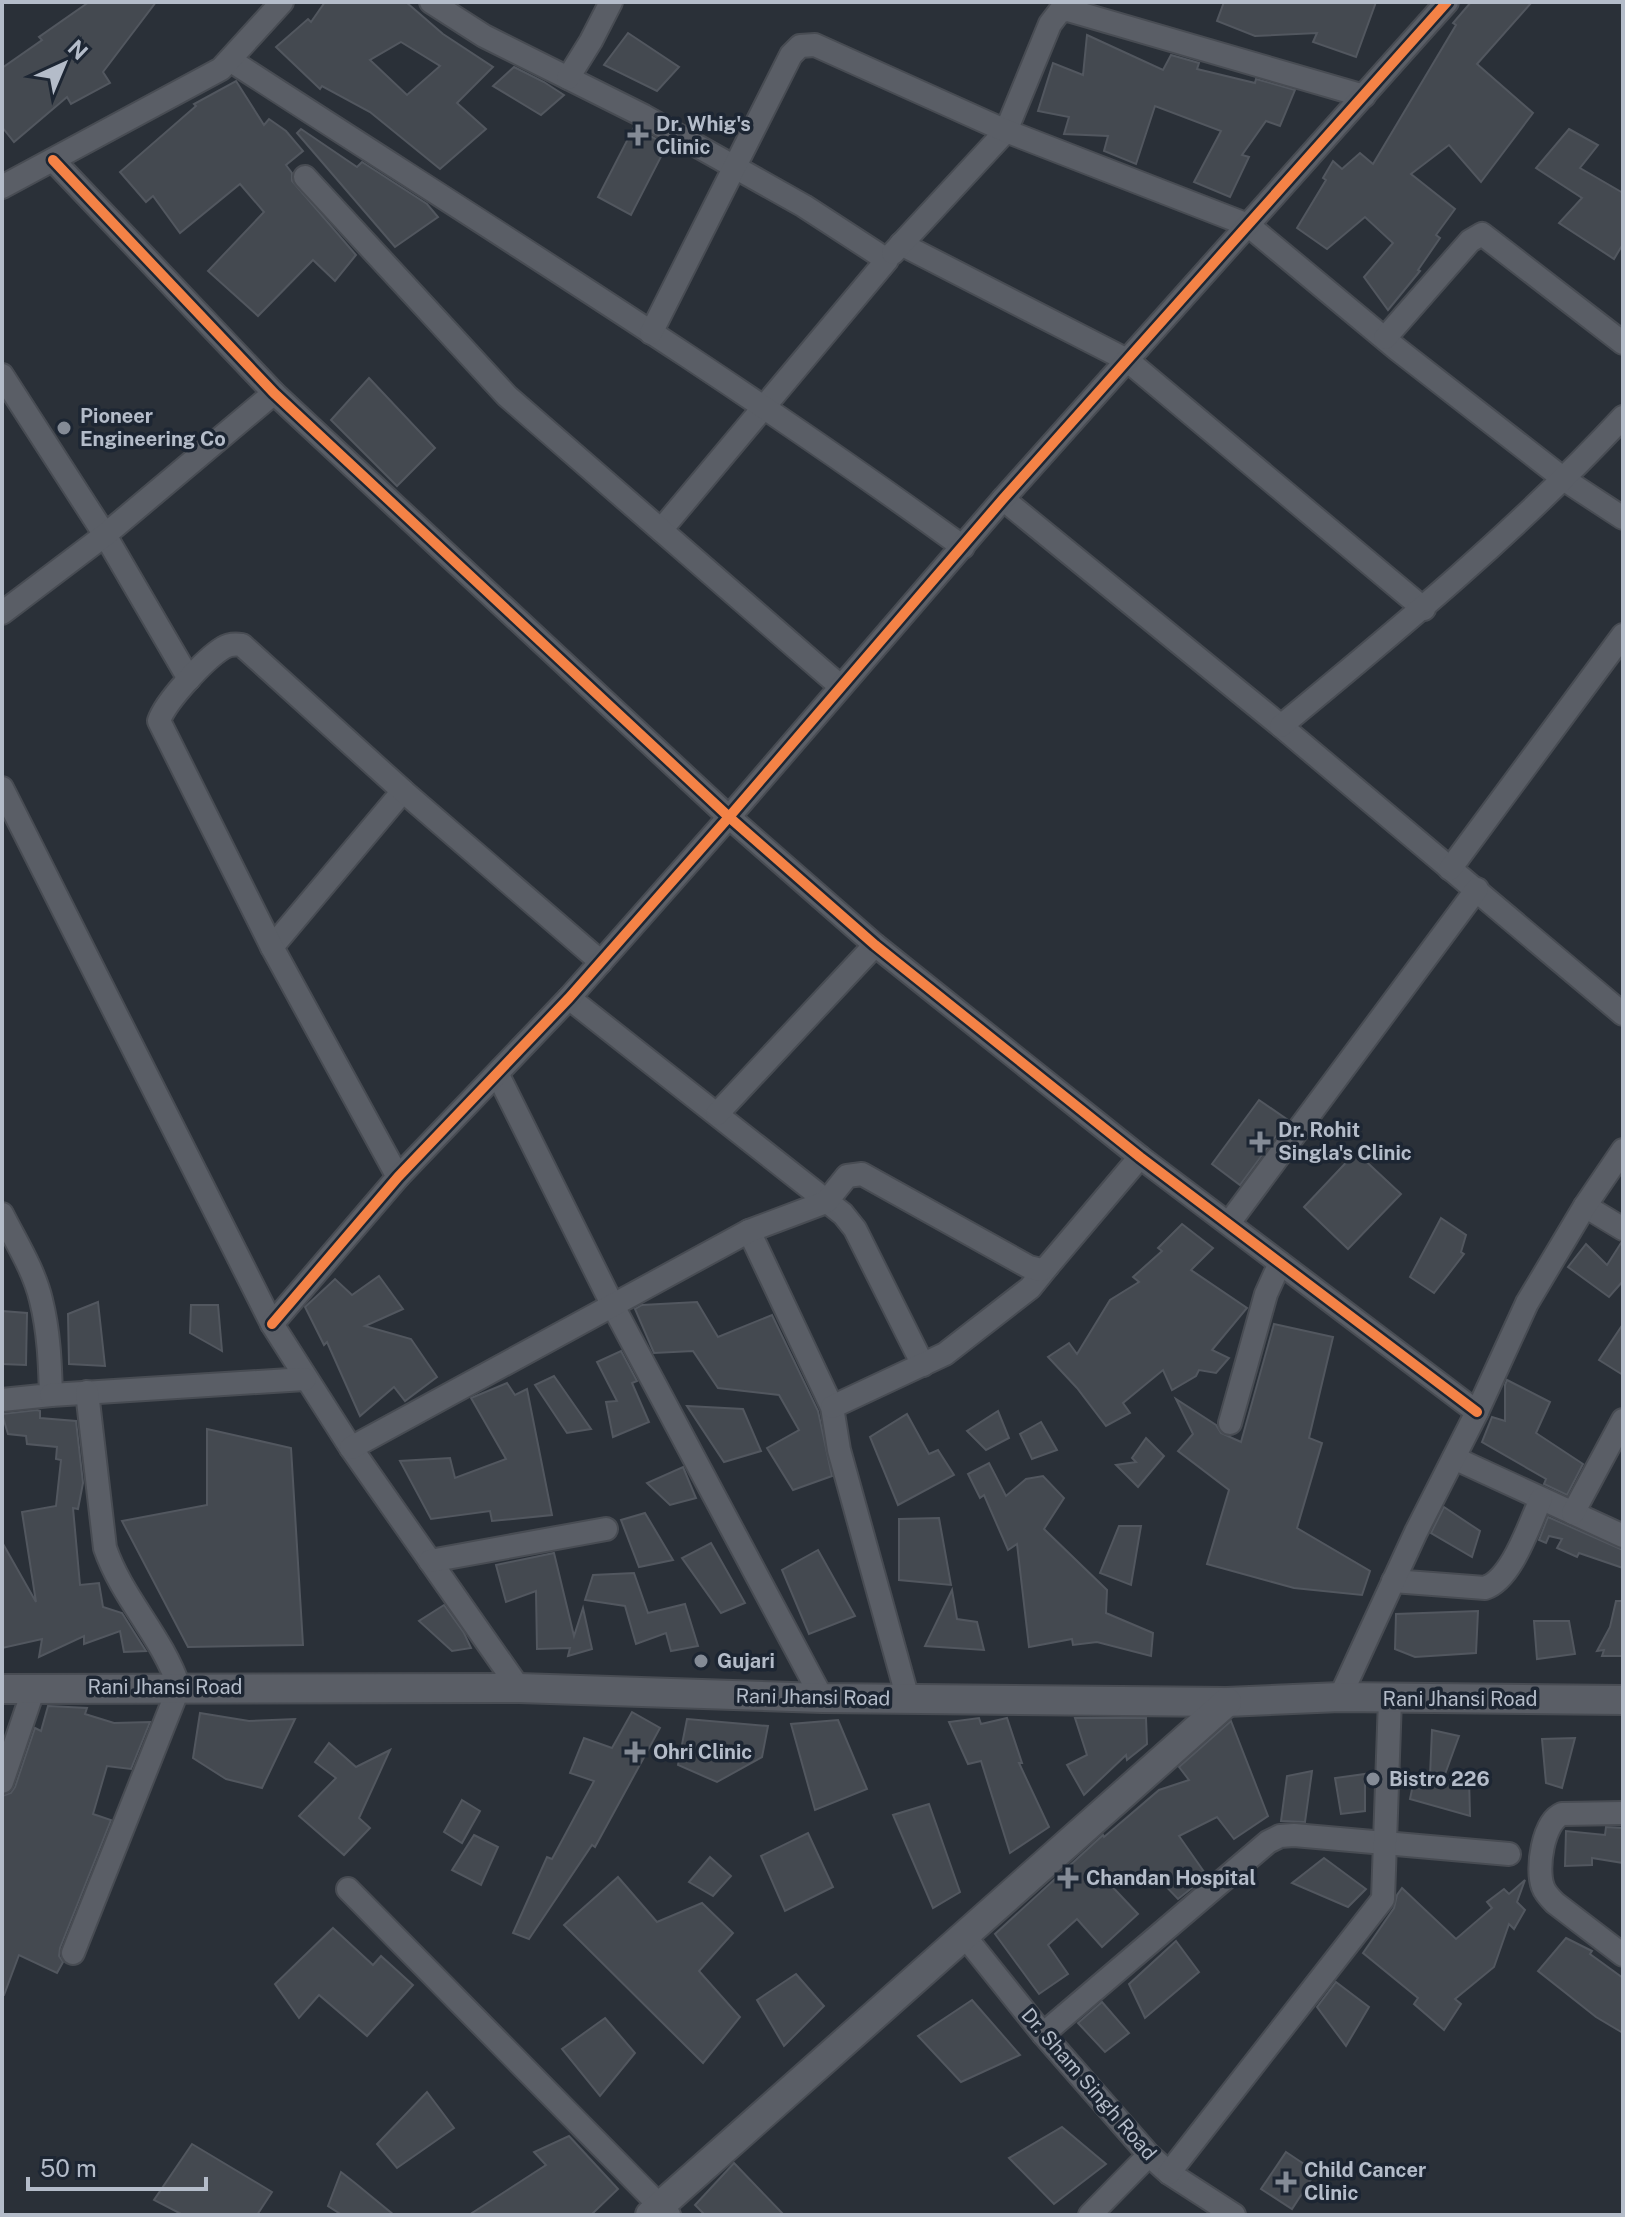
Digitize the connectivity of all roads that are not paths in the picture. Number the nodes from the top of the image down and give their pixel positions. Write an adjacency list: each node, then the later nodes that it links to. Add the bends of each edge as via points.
1 (282, 2): 5 (street)
2 (431, 2): 6 (street, via 484,36)
3 (611, 2): 6 (street)
4 (1447, 2): 7 (street)
5 (230, 60): 9 (street); 15 (street)
6 (568, 78): 10 (street)
7 (1364, 96): 8 (street, via 1068,10 1060,11 1050,24); 13 (street)
8 (1006, 131): 10 (street, via 815,45 800,46); 13 (street); 14 (street)
9 (53, 160): 12 (street); 20 (street)
10 (735, 167): 14 (street); 15 (street)
11 (305, 177): 26 (street, via 507,396)
12 (4, 184)
13 (1248, 225): 16 (street); 18 (street)
14 (894, 252): 18 (street); 21 (street)
15 (651, 333): 21 (street)
16 (1385, 338): 17 (street, via 1470,241 1482,234); 23 (street)
17 (1623, 343)
18 (1127, 360): 24 (street); 29 (street)
19 (2, 375): 27 (street)
20 (274, 393): 27 (street); 37 (street)
21 (763, 406): 26 (street); 28 (street)
22 (1623, 417): 23 (street)
23 (1565, 480): 25 (street); 29 (street)
24 (1003, 499): 28 (street); 34 (street)
25 (1623, 518)
26 (661, 530): 33 (street)
27 (105, 535): 30 (street); 32 (street)
28 (963, 547): 33 (street)
29 (1424, 609): 34 (street)
30 (2, 613)
31 (1623, 635): 38 (street)
32 (189, 679): 36 (street, via 224,647 242,645); 41 (street, via 159,721)
33 (840, 686): 37 (street)
34 (1281, 726): 38 (street)
35 (2, 788): 59 (street)
36 (403, 791): 41 (street); 42 (street)
37 (729, 817): 40 (street); 42 (street)
38 (1450, 869): 39 (street)
39 (1477, 889): 44 (street); 53 (street)
40 (875, 945): 46 (street); 48 (street)
41 (272, 947): 49 (street)
42 (601, 962): 43 (street)
43 (569, 998): 45 (street); 46 (street)
44 (1623, 1014)
45 (498, 1075): 49 (street); 58 (street)
46 (717, 1114): 50 (street)
47 (1623, 1150): 51 (street)
48 (1140, 1157): 53 (street); 57 (street)
49 (398, 1177): 59 (street)
50 (826, 1202): 55 (street); 57 (street, via 847,1176 862,1174 1029,1267); 60 (street, via 855,1229)
51 (1585, 1206): 54 (street); 66 (street, via 1527,1303)
52 (2, 1214): 63 (street, via 41,1299 50,1346)
53 (1229, 1223): 56 (street)
54 (1623, 1229)
55 (749, 1231): 58 (street); 65 (street)
56 (1280, 1263): 66 (street); 68 (street, via 1266,1294)
57 (1047, 1267): 60 (street, via 1030,1288)
58 (613, 1306): 69 (street); 82 (street)
59 (272, 1324): 61 (street)
60 (923, 1365): 65 (street)
61 (305, 1379): 62 (street); 69 (street)
62 (87, 1392): 63 (street); 77 (street, via 105,1548 166,1651)
63 (51, 1395): 64 (street)
64 (2, 1400)
65 (832, 1407): 83 (street, via 839,1450)
66 (1477, 1412): 70 (street)
67 (1623, 1420): 72 (street)
68 (1230, 1423)
69 (351, 1448): 75 (street)
70 (1454, 1458): 71 (street); 76 (street)
71 (1541, 1499): 72 (street); 76 (street, via 1507,1571 1494,1585)
72 (1573, 1513): 74 (street)
73 (606, 1529): 75 (street)
74 (1623, 1536)
75 (430, 1561): 79 (street)
76 (1393, 1581): 81 (street)
77 (179, 1687): 78 (street, Rani Jhansi Road); 79 (street, Rani Jhansi Road); 93 (street)
78 (34, 1688): 80 (street, Rani Jhansi Road); 87 (street)
79 (519, 1688): 82 (street, Rani Jhansi Road)
80 (2, 1689)
81 (1340, 1697): 84 (street, Rani Jhansi Road); 86 (street, Rani Jhansi Road)
82 (822, 1698): 83 (street, Rani Jhansi Road)
83 (908, 1699): 86 (street, Rani Jhansi Road)
84 (1390, 1699): 85 (street, Rani Jhansi Road); 89 (street)
85 (1623, 1700)
86 (1227, 1702): 92 (street)
87 (2, 1782)
88 (1623, 1813): 94 (street, via 1555,1817 1541,1855 1541,1884 1555,1903)
89 (1386, 1843): 90 (street); 95 (street, via 1294,1835 1268,1842); 97 (street, via 1386,1888 1377,1909)
90 (1509, 1854)
91 (348, 1889): 98 (street)
92 (963, 1934): 95 (street, Dr. Sham Singh Road); 98 (street)
93 (73, 1953)
94 (1623, 1955)
95 (1043, 2034): 96 (street, Dr. Sham Singh Road)
96 (1149, 2155): 97 (street, Dr. Sham Singh Road); 99 (street)
97 (1169, 2173): 100 (street, Dr. Sham Singh Road)
98 (660, 2212)
99 (1090, 2215)
100 (1234, 2215)

